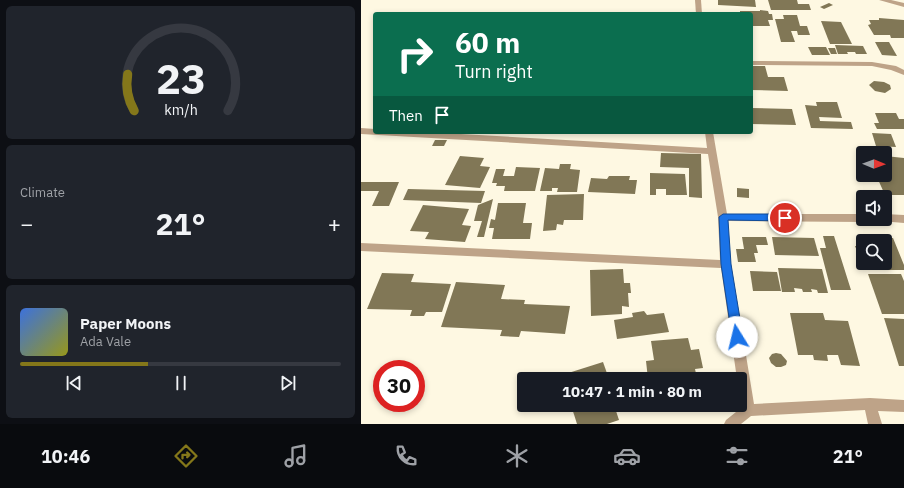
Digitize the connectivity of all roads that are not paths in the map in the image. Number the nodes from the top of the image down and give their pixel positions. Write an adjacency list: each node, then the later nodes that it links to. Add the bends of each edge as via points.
1 (698, 0): 4 (street)
2 (882, 0): 3 (street)
3 (904, 5)
4 (699, 12)
5 (753, 63): 6 (street, via 872,64 893,68)
6 (904, 74)
7 (361, 131): 8 (street)
8 (373, 132)
9 (414, 134): 11 (street)
10 (709, 134): 11 (street)
11 (711, 151): 12 (street)
12 (723, 217): 13 (street); 17 (street)
13 (856, 218)
14 (892, 218): 15 (street)
15 (904, 218)
16 (361, 247): 17 (street)
17 (726, 264): 20 (street)
18 (869, 404): 19 (street); 20 (street); 22 (street)
19 (904, 406)
20 (749, 410): 21 (street)
21 (731, 424)
22 (875, 424)

